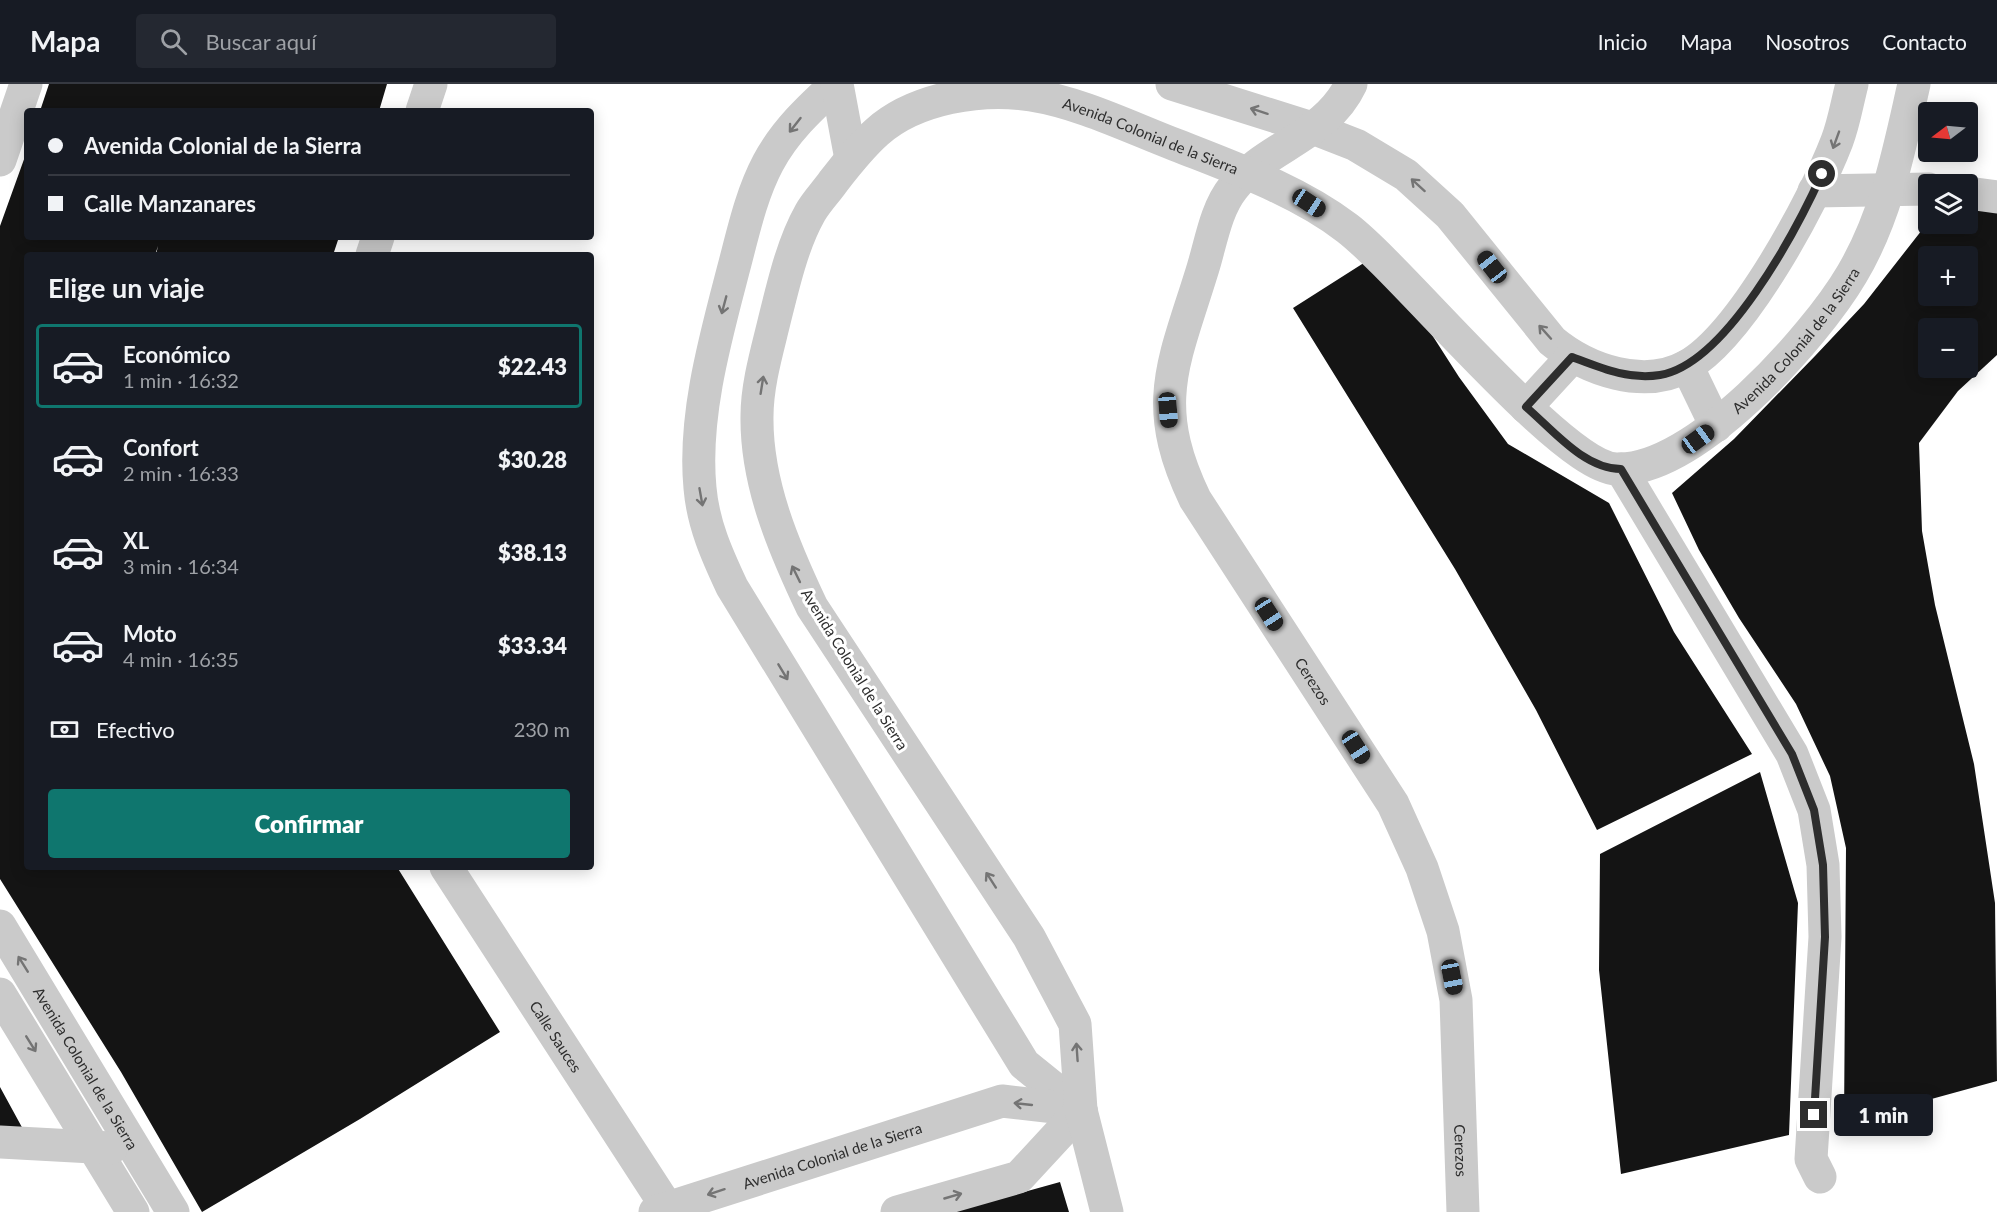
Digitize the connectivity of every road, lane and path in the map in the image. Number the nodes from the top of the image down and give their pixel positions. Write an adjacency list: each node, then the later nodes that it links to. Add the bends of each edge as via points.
1 (26, 84): 11 (street)
2 (431, 84): 8 (street)
3 (837, 84): 10 (street); 26 (street, one-way to 26, via 796,122 768,163 748,215 714,342 700,434 700,488 710,539 738,597 1024,1064)
4 (1172, 84): 9 (street, one-way to 4)
5 (1351, 84): 9 (street, Cerezos)
6 (1852, 84): 15 (street, one-way to 15, via 1838,140)
7 (1914, 84): 13 (street, Avenida Colonial de la Sierra)
8 (423, 108)
9 (1315, 129): 12 (street, Cerezos); 18 (street, one-way to 9, via 1533,319 1450,215 1406,175 1356,145)
10 (851, 159): 12 (street, Avenida Colonial de la Sierra, via 880,128 912,111 954,97 1016,94 1061,101); 26 (street, Avenida Colonial de la Sierra, one-way to 10, via 1075,1024 1029,937 812,607 773,514 762,469 757,414 785,277 810,213)
11 (0, 160)
12 (1247, 174): 20 (street, Avenida Colonial de la Sierra, via 1309,203 1350,230); 36 (street, Cerezos, via 1221,208 1169,377 1171,438 1195,499 1393,804 1422,868 1443,932 1456,1000)
13 (1891, 188): 14 (street); 15 (street); 21 (street, Avenida Colonial de la Sierra, via 1852,274 1811,330)
14 (1918, 189)
15 (1814, 191): 19 (street, via 1762,284 1720,338)
16 (1978, 194): 17 (street)
17 (1997, 197)
18 (1572, 357): 19 (street, via 1625,376 1661,375); 20 (street)
19 (1687, 366): 21 (street)
20 (1526, 407): 22 (street, Avenida Colonial de la Sierra, via 1586,458 1610,469)
21 (1716, 426): 22 (street, Avenida Colonial de la Sierra, via 1683,450)
22 (1621, 469): 30 (street, via 1792,754 1814,810 1823,865 1825,937 1811,1159)
23 (448, 870): 31 (street, Calle Sauces)
24 (0, 926): 29 (street, Avenida Colonial de la Sierra, one-way to 24)
25 (0, 994): 28 (street, one-way to 28)
26 (1081, 1110): 31 (street, Avenida Colonial de la Sierra, one-way to 31, via 1002,1101); 34 (street, one-way to 26, via 1019,1177); 35 (street)
27 (0, 1142): 28 (street)
28 (95, 1147): 29 (street); 32 (street)
29 (137, 1149): 33 (street, Avenida Colonial de la Sierra)
30 (1821, 1178)
31 (664, 1211)
32 (133, 1212)
33 (173, 1212)
34 (897, 1212)
35 (1107, 1212)
36 (1463, 1212)

